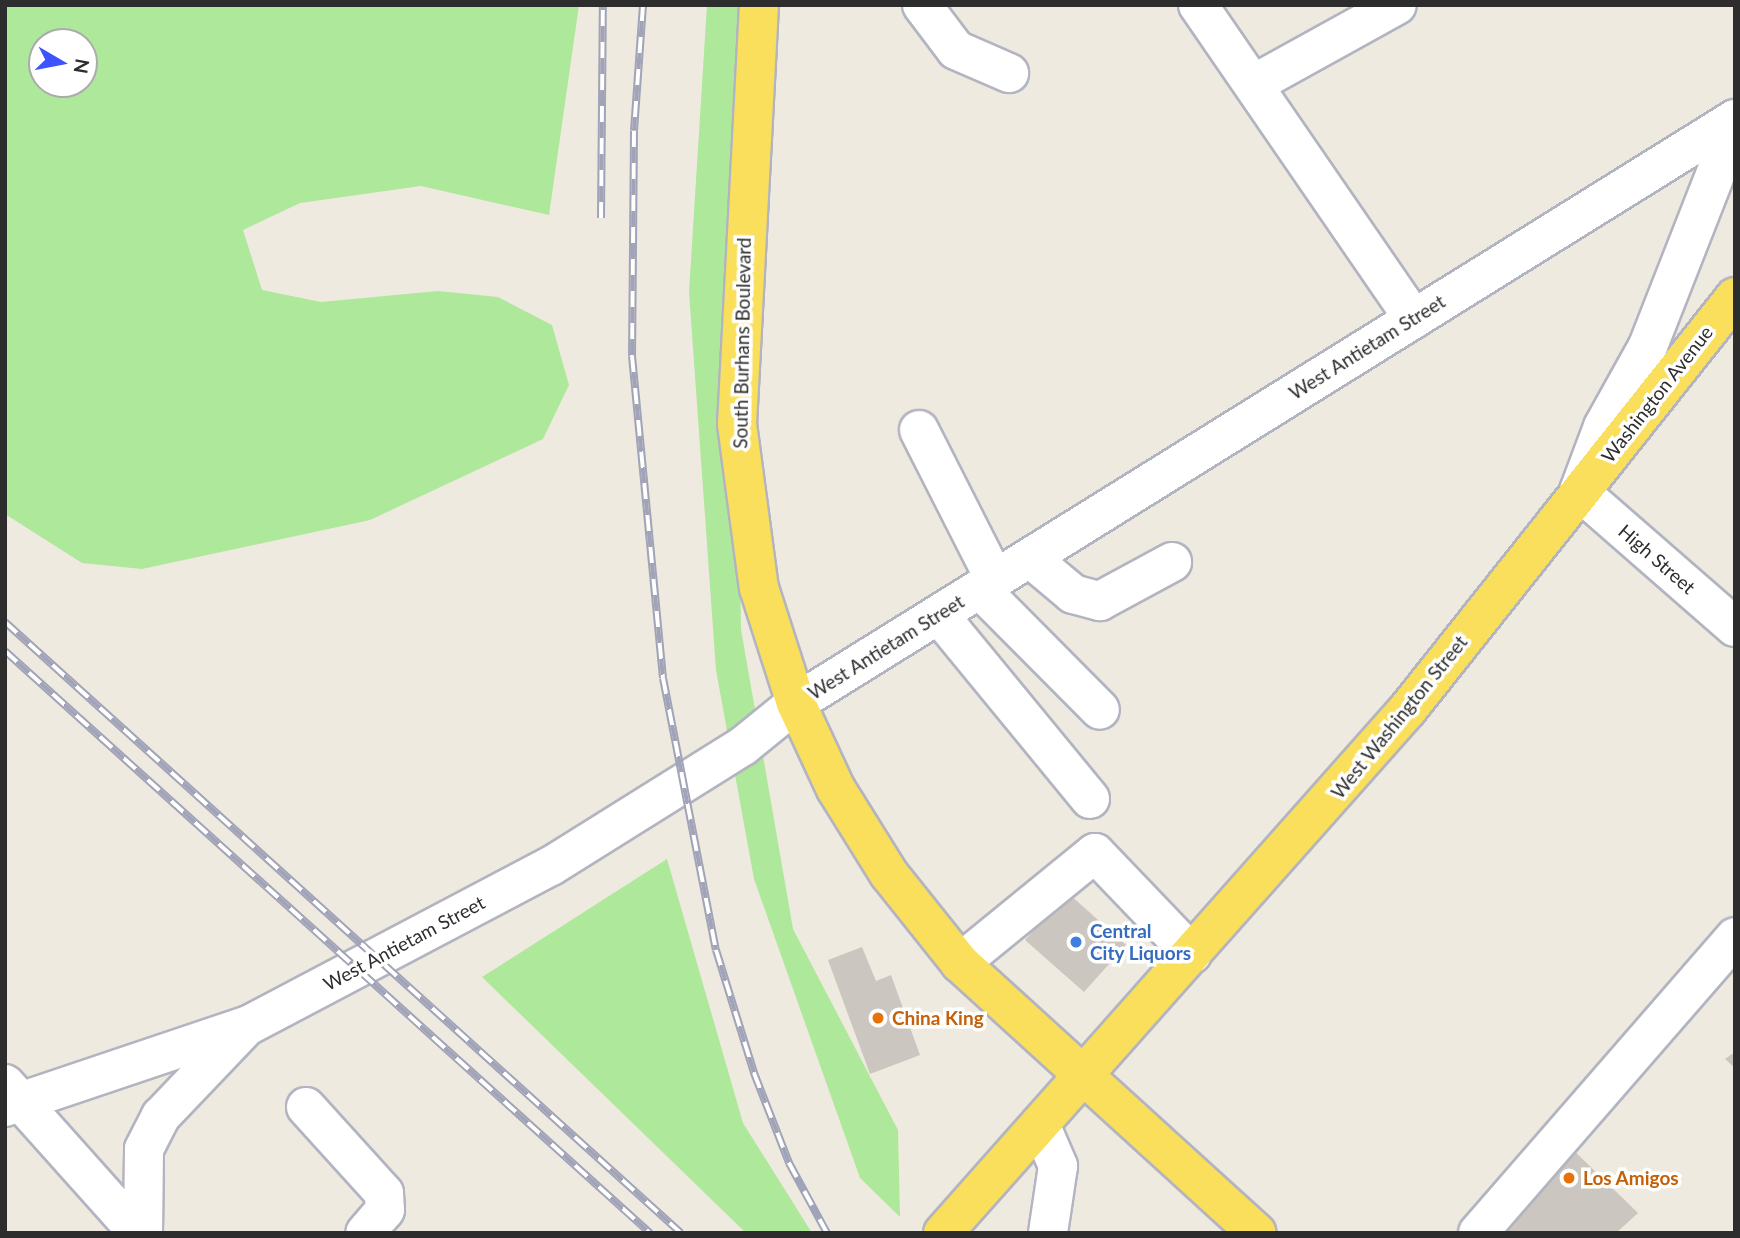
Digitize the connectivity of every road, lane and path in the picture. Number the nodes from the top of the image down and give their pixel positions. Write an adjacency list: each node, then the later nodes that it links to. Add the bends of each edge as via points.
1 (759, 5): 17 (main road, South Burhans Boulevard, via 737,424 759,588)
2 (922, 5): 5 (street, via 956,50)
3 (1198, 5): 6 (street)
4 (1397, 5): 6 (street)
5 (1009, 74)
6 (1254, 84): 9 (street)
7 (1735, 121): 9 (street, West Antietam Street); 11 (street, West Washington Street, via 1648,346 1603,427)
8 (1731, 308): 11 (main road, Washington Avenue)
9 (1414, 319): 12 (street, West Antietam Street)
10 (919, 430): 14 (street)
11 (1579, 491): 16 (street, High Street); 21 (main road, West Washington Street, via 1408,709)
12 (1030, 558): 13 (street, via 1073,594 1100,601); 14 (street, West Antietam Street)
13 (1172, 562)
14 (988, 584): 15 (street, West Antietam Street); 18 (street)
15 (939, 615): 17 (street, West Antietam Street); 19 (street)
16 (1735, 627)
17 (796, 704): 22 (main road, South Burhans Boulevard, via 836,789 882,863); 23 (street, West Antietam Street, via 743,746 551,866)
18 (1100, 710)
19 (1090, 799)
20 (1735, 937): 33 (street)
21 (1192, 954): 22 (street, via 1094,853); 24 (main road, West Washington Street)
22 (960, 964): 24 (main road, South Burhans Boulevard)
23 (249, 1025): 25 (street, West Antietam Street); 28 (street, via 161,1116 144,1149)
24 (1081, 1077): 27 (main road, West Washington Street); 32 (main road, South Burhans Boulevard)
25 (9, 1096): 28 (street)
26 (306, 1107): 29 (street, via 384,1193 385,1210)
27 (1040, 1124): 30 (main road, West Washington Street); 31 (street, via 1058,1166)
28 (141, 1233)
29 (365, 1233)
30 (943, 1233)
31 (1048, 1233)
32 (1258, 1233)
33 (1478, 1233)

